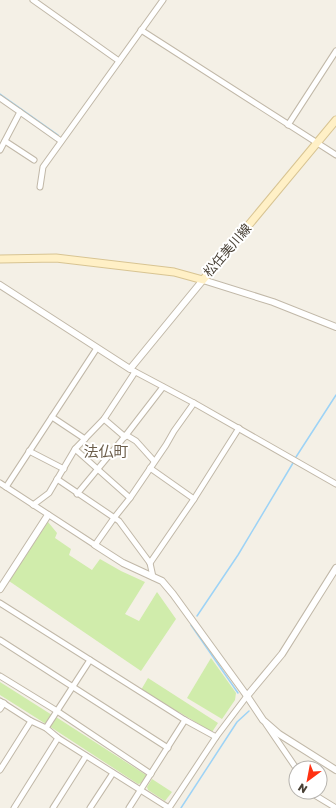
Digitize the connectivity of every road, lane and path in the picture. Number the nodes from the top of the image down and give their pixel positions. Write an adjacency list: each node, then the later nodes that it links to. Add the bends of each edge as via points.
1 (33, 0): 5 (street)
2 (163, 0): 3 (street)
3 (141, 30): 5 (street); 9 (street)
4 (336, 51): 9 (street)
5 (119, 61): 11 (street)
6 (0, 98): 7 (street)
7 (20, 112): 10 (street); 11 (street)
8 (336, 120): 12 (main road, 松任美川線)
9 (288, 125): 12 (street)
10 (5, 141): 13 (street); 15 (street)
11 (61, 141): 16 (street, via 43,167)
12 (316, 143): 14 (street); 18 (main road, 松任美川線)
13 (0, 150)
14 (336, 155)
15 (34, 160)
16 (40, 187)
17 (0, 259): 18 (main road, 松任美川線, via 56,258 174,272)
18 (203, 280): 20 (street, via 273,302); 22 (street)
19 (0, 285): 21 (street)
20 (336, 327)
21 (97, 348): 22 (street); 25 (street)
22 (132, 370): 23 (street); 26 (street)
23 (163, 387): 24 (street); 28 (street)
24 (194, 403): 27 (street); 32 (street)
25 (52, 417): 29 (street); 31 (street)
26 (104, 419): 28 (street); 29 (street)
27 (239, 428): 38 (street); 42 (street)
28 (125, 436): 32 (street, via 136,441); 35 (street)
29 (85, 439): 30 (street)
30 (75, 449): 33 (street); 35 (street)
31 (29, 451): 33 (street); 39 (street)
32 (154, 461): 34 (street)
33 (64, 468): 36 (street)
34 (150, 468): 41 (street); 42 (street)
35 (98, 469): 40 (street); 41 (street)
36 (57, 479): 40 (street); 43 (street, via 49,493)
37 (0, 483): 39 (street)
38 (336, 484)
39 (6, 487): 43 (street)
40 (77, 494): 45 (street)
41 (130, 498): 45 (street)
42 (194, 499): 47 (street)
43 (33, 505): 44 (street)
44 (48, 515): 46 (street); 50 (street)
45 (114, 518): 46 (street); 47 (street, via 119,521)
46 (95, 545): 49 (street, via 123,563)
47 (150, 564): 49 (street)
48 (336, 568): 56 (street, via 282,654)
49 (154, 577): 56 (street, via 173,594)
50 (0, 589)
51 (0, 603): 53 (street)
52 (0, 640): 55 (street)
53 (90, 660): 55 (street); 60 (street)
54 (0, 676): 59 (street)
55 (73, 686): 59 (street); 66 (street)
56 (247, 696): 61 (street); 64 (street)
57 (2, 702): 58 (street); 62 (street)
58 (0, 709)
59 (57, 712): 63 (street); 72 (street)
60 (185, 720): 64 (street); 66 (street)
61 (263, 720): 68 (street); 70 (street, via 279,734)
62 (31, 721): 63 (street); 69 (street)
63 (46, 728): 65 (street)
64 (216, 737): 79 (street)
65 (58, 738): 67 (street); 75 (street)
66 (168, 748): 72 (street)
67 (86, 756): 71 (street); 76 (street)
68 (290, 760)
69 (0, 770)
70 (336, 770)
71 (113, 773): 73 (street); 77 (street)
72 (151, 774): 73 (street)
73 (140, 790): 78 (street); 79 (street)
74 (323, 800): 80 (street)
75 (14, 808)
76 (53, 808)
77 (90, 808)
78 (129, 808)
79 (169, 808)
80 (336, 808)

